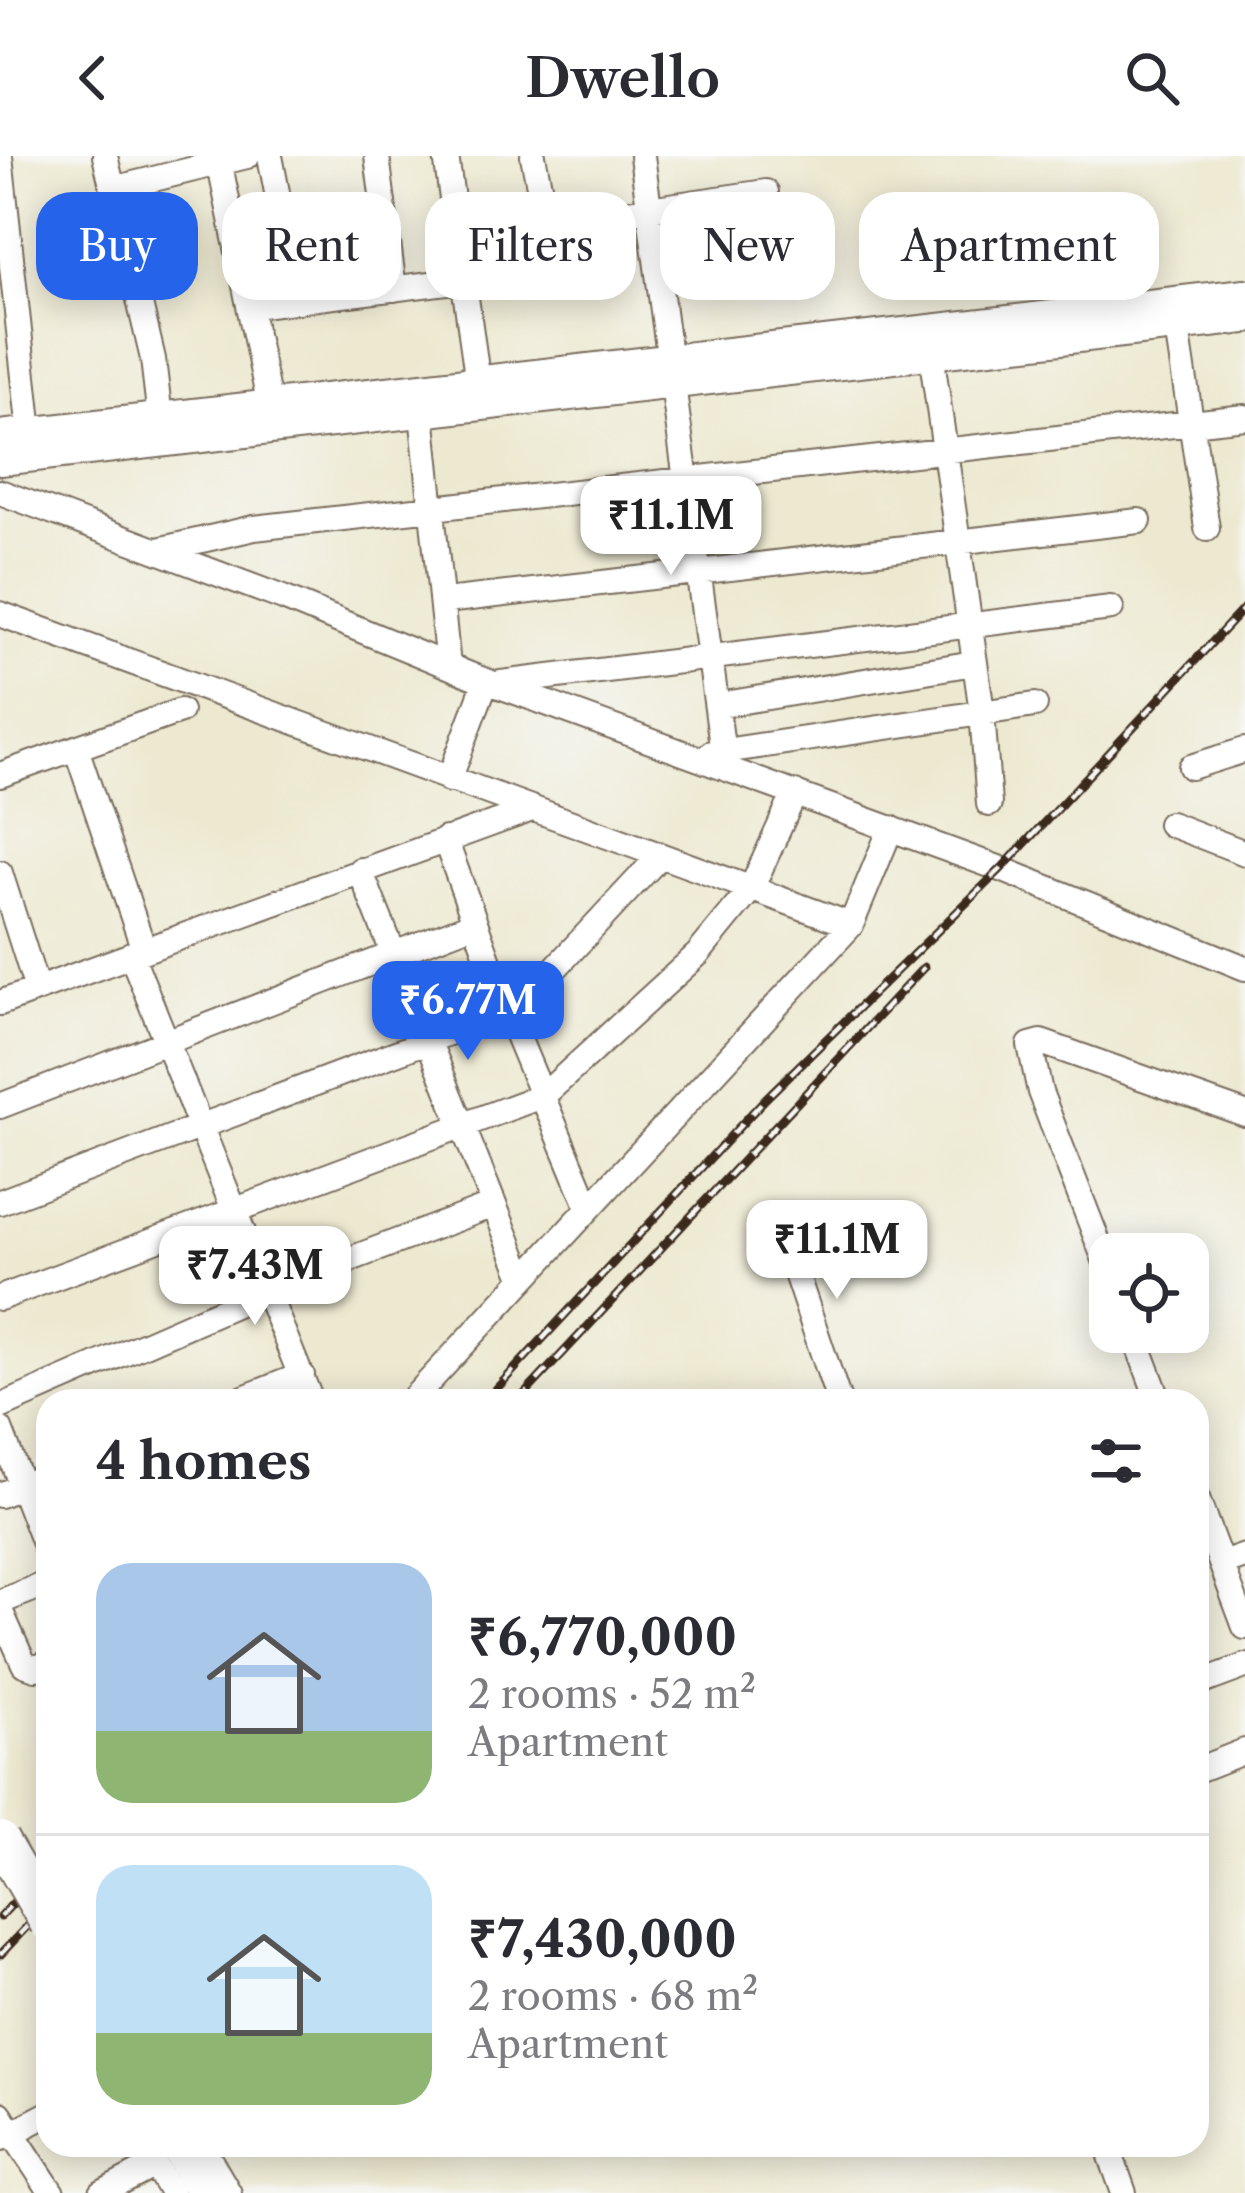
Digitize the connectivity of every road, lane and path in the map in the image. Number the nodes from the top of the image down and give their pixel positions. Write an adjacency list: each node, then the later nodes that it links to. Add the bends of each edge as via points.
1 (0, 156): 30 (street)
2 (105, 156): 10 (street)
3 (248, 156): 9 (street)
4 (270, 156): 18 (street)
5 (377, 156): 12 (street)
6 (446, 156): 13 (street)
7 (533, 156): 14 (street, via 550,223)
8 (642, 156): 14 (street)
9 (219, 159): 10 (street); 19 (street)
10 (112, 189): 29 (street)
11 (766, 191): 14 (street)
12 (382, 192)
13 (451, 192)
14 (649, 207): 23 (street)
15 (1245, 294): 22 (main road)
16 (306, 300): 18 (street)
17 (466, 300): 24 (street)
18 (298, 301): 19 (street)
19 (253, 306): 26 (street)
20 (1245, 318): 21 (main road)
21 (1177, 328): 22 (main road); 28 (street)
22 (929, 342): 23 (main road); 31 (street)
23 (671, 371): 24 (main road); 33 (street)
24 (480, 392): 25 (main road)
25 (421, 400): 26 (main road); 29 (main road); 35 (street)
26 (269, 402): 29 (main road)
27 (1245, 417): 28 (street)
28 (1190, 425): 31 (street); 37 (street)
29 (161, 427): 30 (main road); 32 (main road)
30 (15, 434)
31 (943, 452): 33 (street); 38 (street)
32 (0, 460)
33 (688, 484): 35 (street); 40 (street)
34 (0, 492): 39 (street)
35 (434, 508): 39 (street, via 254,528); 41 (street)
36 (1139, 521): 38 (street)
37 (1208, 528)
38 (955, 541): 40 (street); 44 (street)
39 (156, 550): 47 (street)
40 (700, 568): 41 (street); 45 (street)
41 (445, 601): 47 (street)
42 (1111, 608): 44 (street)
43 (0, 614): 58 (street)
44 (968, 625): 45 (street); 46 (street)
45 (712, 655): 48 (street); 49 (street)
46 (974, 663): 49 (street); 52 (street)
47 (448, 666): 48 (street)
48 (490, 682): 55 (street, via 695,756); 58 (street)
49 (718, 705): 55 (street)
50 (1035, 705): 52 (street)
51 (180, 711): 53 (street)
52 (982, 712): 55 (street); 60 (street)
53 (76, 748): 57 (street); 72 (street)
54 (1245, 750): 56 (street)
55 (724, 759): 59 (street)
56 (1191, 767)
57 (0, 775)
58 (449, 780): 61 (street)
59 (794, 793): 63 (street); 69 (street)
60 (989, 804)
61 (529, 810): 64 (street); 66 (street)
62 (1170, 824): 65 (street)
63 (891, 828): 71 (street); 74 (street)
64 (445, 839): 67 (street); 70 (street)
65 (1240, 848)
66 (659, 857): 69 (street); 77 (street)
67 (360, 870): 72 (street); 73 (street)
68 (0, 873): 75 (street)
69 (751, 889): 71 (street); 80 (street, via 698,953)
70 (472, 924): 73 (street); 77 (street)
71 (851, 925): 87 (street)
72 (138, 952): 75 (street); 79 (street)
73 (393, 958): 78 (street); 79 (street)
74 (1245, 968)
75 (37, 989): 76 (street)
76 (0, 1003)
77 (507, 1011): 78 (street); 80 (street)
78 (428, 1042): 83 (street); 84 (street)
79 (168, 1044): 81 (street); 83 (street)
80 (544, 1095): 84 (street); 87 (street)
81 (0, 1106)
82 (1245, 1114): 90 (street, via 1041,1042 1030,1045)
83 (200, 1123): 85 (street); 88 (street)
84 (459, 1127): 86 (street); 88 (street)
85 (0, 1202)
86 (493, 1205): 91 (street); 92 (street)
87 (589, 1208): 91 (street)
88 (233, 1209): 92 (street); 93 (street)
89 (779, 1223): 100 (street)
90 (1095, 1233)
91 (523, 1277): 99 (street)
92 (266, 1291): 95 (street); 96 (street)
93 (0, 1298)
94 (1141, 1353): 101 (street)
95 (302, 1375): 97 (street); 98 (street)
96 (41, 1389)
97 (266, 1389)
98 (307, 1389)
99 (422, 1389)
100 (834, 1389)
101 (1155, 1389)
102 (36, 1391): 103 (street)
103 (0, 1407)
104 (0, 1429): 105 (street)
105 (10, 1490): 107 (street)
106 (1209, 1518): 108 (street)
107 (36, 1534)
108 (1234, 1560): 111 (street)
109 (36, 1589): 110 (street)
110 (0, 1606): 113 (street, via 24,1664)
111 (1245, 1627)
112 (1245, 1666): 114 (street)
113 (36, 1668)
114 (1209, 1680)
115 (1245, 1751): 116 (street)
116 (1209, 1765)
117 (0, 1840): 118 (highway, bridge)
118 (36, 1902)
119 (36, 2118): 120 (street)
120 (4, 2129): 126 (street)
121 (152, 2157): 127 (street)
122 (161, 2157): 128 (street)
123 (165, 2157): 129 (highway)
124 (208, 2157): 130 (street)
125 (1111, 2157): 131 (street)
126 (52, 2193)
127 (102, 2193)
128 (172, 2193)
129 (206, 2193)
130 (229, 2193)
131 (1124, 2193)

